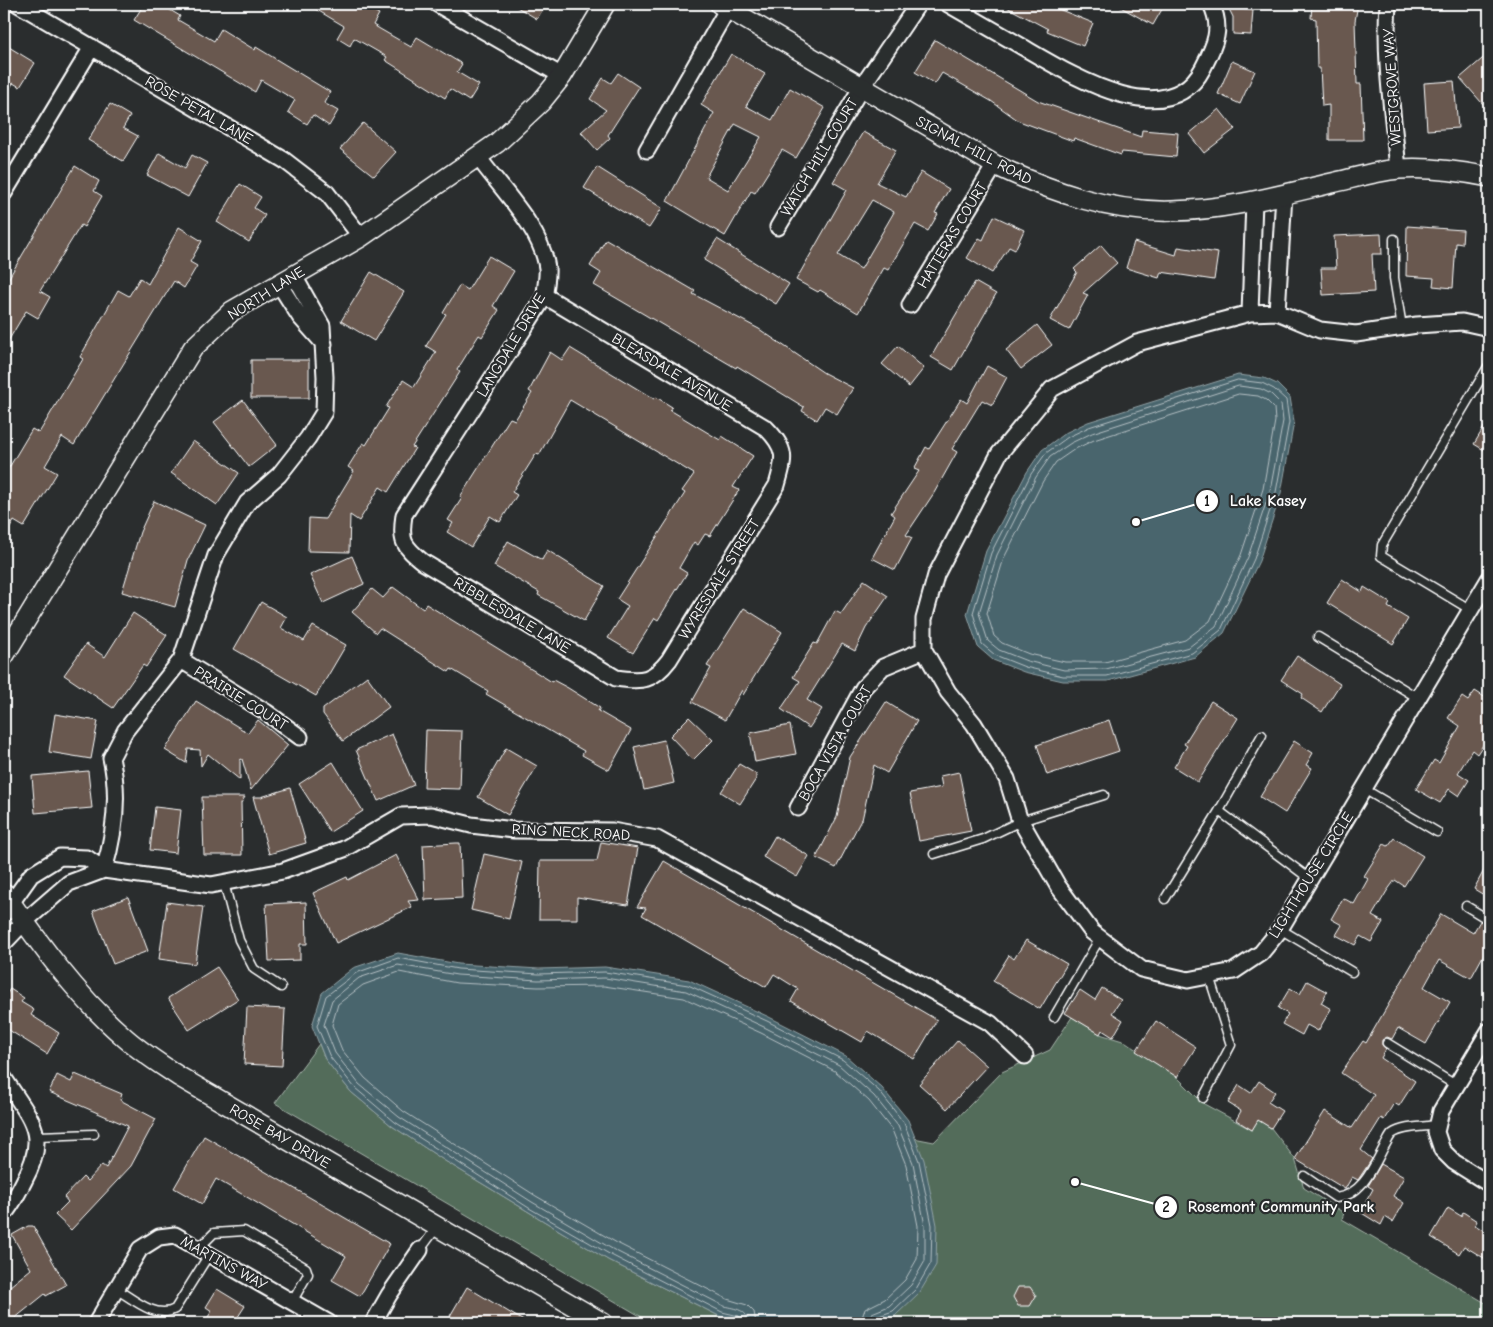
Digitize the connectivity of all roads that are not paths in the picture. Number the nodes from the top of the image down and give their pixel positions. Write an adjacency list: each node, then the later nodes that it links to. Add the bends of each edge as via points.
1 (18, 4): 9 (street, ROSE PETAL LANE)
2 (437, 4): 10 (street)
3 (605, 4): 10 (street, NORTH LANE)
4 (918, 4): 11 (street, WATCH HILL COURT)
5 (948, 4): 6 (street, via 1103,90 1150,99 1176,96 1199,77 1216,44 1217,16)
6 (1211, 4)
7 (1388, 4): 15 (street, WESTGROVE WAY)
8 (724, 6): 11 (street, SIGNAL HILL ROAD); 12 (street)
9 (92, 47): 17 (street); 21 (street, ROSE PETAL LANE, via 284,160 327,193)
10 (562, 76): 13 (street, NORTH LANE, via 518,125)
11 (861, 88): 14 (street, SIGNAL HILL ROAD); 20 (street, WATCH HILL COURT)
12 (647, 150)
13 (478, 157): 21 (street, NORTH LANE); 24 (street, LANGDALE DRIVE, via 529,224 541,247 547,269)
14 (995, 165): 19 (street, SIGNAL HILL ROAD, via 1058,192 1118,206 1172,211); 25 (street, HATTERAS COURT)
15 (1398, 169): 16 (street, SIGNAL HILL ROAD, via 1455,171); 18 (street, SIGNAL HILL ROAD)
16 (1489, 177)
17 (4, 193)
18 (1284, 194): 19 (street, SIGNAL HILL ROAD); 26 (street)
19 (1254, 201): 27 (street)
20 (778, 227)
21 (361, 237): 23 (street, NORTH LANE)
22 (1394, 239): 28 (lane, via 1394,278)
23 (286, 280): 37 (street, NORTH LANE, via 232,311 193,348); 38 (street, via 300,316 324,344 324,412 279,475 247,503 216,556)
24 (545, 296): 31 (street, BLEASDALE AVENUE, via 766,428 778,440); 32 (street, LANGDALE DRIVE, via 404,515)
25 (910, 305)
26 (1277, 312): 27 (street, LIGHTHOUSE CIRCLE); 28 (street, LIGHTHOUSE CIRCLE, via 1320,330 1356,334)
27 (1250, 313): 36 (street, LIGHTHOUSE CIRCLE, via 1137,343 1052,389 999,454 936,575 924,619)
28 (1402, 327): 29 (street, LIGHTHOUSE CIRCLE, via 1462,322)
29 (1489, 328)
30 (1489, 365): 34 (lane, via 1382,545 1381,556)
31 (784, 461): 39 (street, WYRESDALE STREET, via 777,485 669,660 658,674)
32 (401, 532): 39 (street, RIBBLESDALE LANE, via 407,550 424,562 616,678)
33 (1489, 579): 34 (street, LIGHTHOUSE CIRCLE)
34 (1471, 610): 40 (street, LIGHTHOUSE CIRCLE)
35 (1318, 637): 40 (lane)
36 (924, 650): 45 (street, BOCA VISTA COURT, via 883,667 863,688); 47 (street, LIGHTHOUSE CIRCLE, via 948,692 974,724 1007,779)
37 (4, 656)
38 (181, 660): 42 (street, PRAIRIE COURT, via 266,712); 50 (street, via 124,731 111,758 115,775 114,838)
39 (638, 681)
40 (1418, 698): 43 (street, LIGHTHOUSE CIRCLE)
41 (1262, 735): 46 (lane)
42 (300, 737)
43 (1364, 789): 48 (lane); 51 (street, LIGHTHOUSE CIRCLE)
44 (1104, 795): 47 (lane)
45 (798, 808)
46 (1219, 811): 51 (lane); 53 (lane)
47 (1021, 821): 49 (lane, via 983,839); 59 (street, LIGHTHOUSE CIRCLE, via 1058,886)
48 (1437, 832)
49 (934, 854)
50 (104, 870): 52 (street, RING NECK ROAD, via 211,885); 54 (street, RING NECK ROAD, via 87,858 60,857 31,875); 57 (street, RING NECK ROAD, via 69,883)
51 (1310, 879): 58 (street, LIGHTHOUSE CIRCLE)
52 (224, 883): 63 (lane, via 239,940 254,970); 67 (street, RING NECK ROAD, via 292,868 344,848 401,816 430,815 472,826 514,830 612,832 657,839 990,1023)
53 (1165, 899)
54 (6, 903): 57 (street, ROSE BAY DRIVE)
55 (1466, 906): 56 (lane)
56 (1489, 920)
57 (24, 922): 60 (street, RING NECK ROAD); 77 (street, ROSE BAY DRIVE, via 74,986 122,1036 178,1076)
58 (1280, 929): 61 (lane); 62 (street, LIGHTHOUSE CIRCLE, via 1261,953 1234,970)
59 (1100, 938): 62 (street, LIGHTHOUSE CIRCLE, via 1141,969 1188,980); 64 (lane)
60 (4, 943)
61 (1352, 972)
62 (1208, 976): 70 (lane, via 1231,1045)
63 (280, 987)
64 (1054, 1017)
65 (1489, 1031): 69 (street)
66 (1387, 1043): 69 (lane)
67 (1025, 1056)
68 (4, 1078): 73 (street)
69 (1457, 1086): 71 (street)
70 (1203, 1098)
71 (1440, 1118): 74 (lane, via 1391,1135 1356,1191 1343,1197 1336,1198); 75 (street, via 1436,1132 1442,1150 1454,1162)
72 (94, 1134): 73 (lane)
73 (38, 1136): 76 (street, via 34,1162)
74 (1304, 1176)
75 (1489, 1184)
76 (4, 1214)
77 (437, 1227): 79 (lane); 85 (street, ROSE BAY DRIVE)
78 (205, 1250): 80 (street, MARTINS WAY, via 175,1235 159,1237 140,1249); 80 (lane, via 175,1309 169,1313 160,1313); 81 (street, MARTINS WAY); 81 (lane, via 214,1233 244,1232 298,1263 306,1268 308,1274)
79 (420, 1250): 84 (street)
80 (116, 1289): 82 (street, MARTINS WAY)
81 (292, 1302): 83 (street, MARTINS WAY)
82 (96, 1323)
83 (329, 1323)
84 (373, 1323)
85 (602, 1323)

